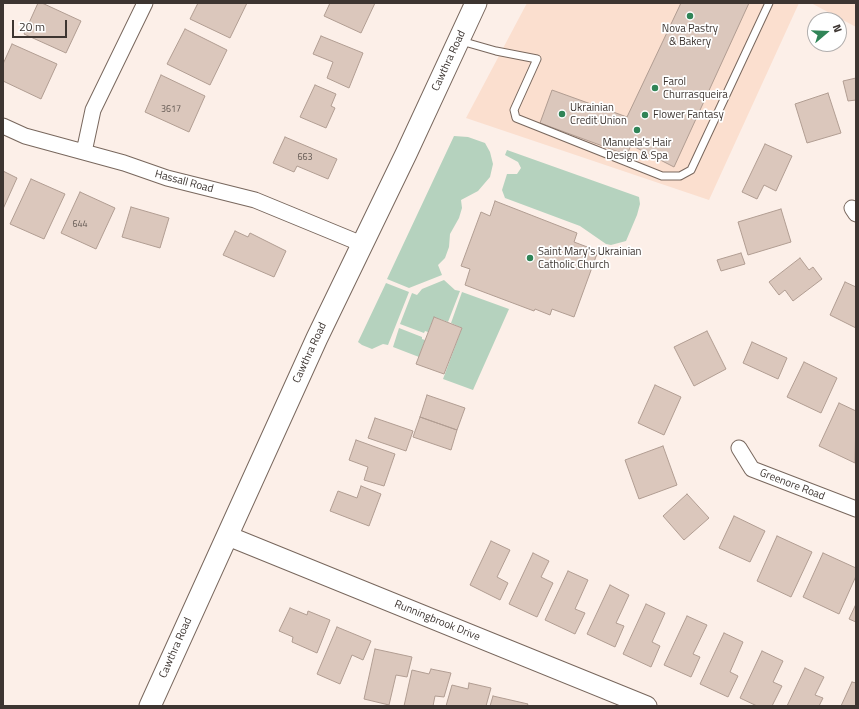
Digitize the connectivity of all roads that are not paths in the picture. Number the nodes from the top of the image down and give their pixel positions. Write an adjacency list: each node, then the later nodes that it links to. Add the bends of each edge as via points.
1 (145, 3): 6 (street, via 93,110)
2 (769, 3): 4 (lane, via 691,170 680,176 662,176 516,118 514,110 537,59 496,51)
3 (474, 4): 4 (main road, Cawthra Road)
4 (460, 40): 7 (main road, Cawthra Road)
5 (3, 126): 6 (street, Hassall Road, via 25,136)
6 (84, 152): 7 (street, Hassall Road, via 167,178 255,200)
7 (362, 244): 10 (main road, Cawthra Road)
8 (739, 448): 9 (street, Greenore Road, via 752,469)
9 (856, 509)
10 (228, 536): 11 (main road, Cawthra Road); 12 (street, Runningbrook Drive)
11 (150, 706)
12 (647, 706)

